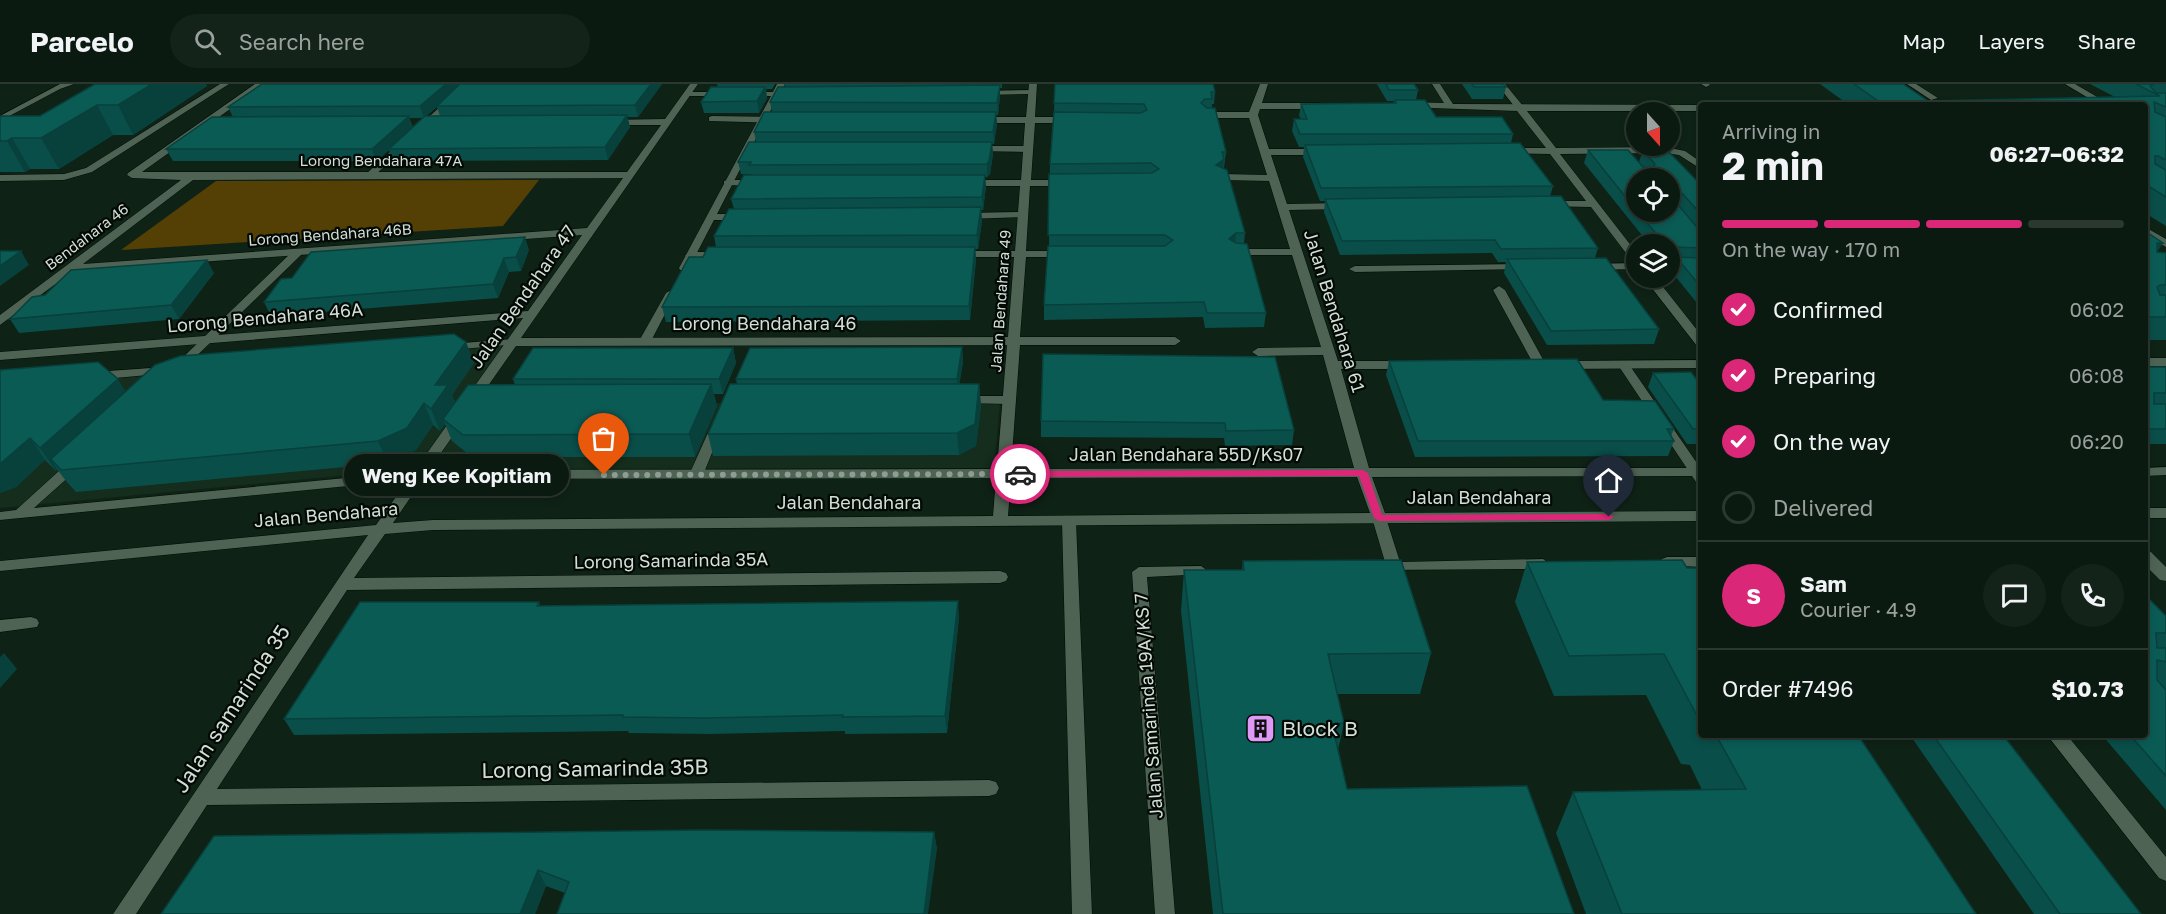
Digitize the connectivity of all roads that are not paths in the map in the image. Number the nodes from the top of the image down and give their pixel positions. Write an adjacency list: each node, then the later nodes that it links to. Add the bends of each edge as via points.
1 (70, 84): 11 (lane)
2 (225, 84): 58 (lane, via 89,170 64,177)
3 (261, 84): 39 (street)
4 (470, 84): 36 (lane)
5 (781, 84): 17 (lane)
6 (1264, 84): 26 (street)
7 (1436, 84): 22 (street)
8 (1501, 84): 24 (lane)
9 (1911, 84): 19 (lane)
10 (2069, 84): 20 (street)
11 (60, 86): 28 (lane)
12 (1032, 88): 14 (lane); 33 (street, Jalan Bendahara 49)
13 (691, 89): 15 (lane); 35 (street, Jalan Bendahara 47)
14 (974, 93)
15 (734, 94)
16 (744, 94): 17 (lane)
17 (775, 94): 18 (lane); 30 (lane)
18 (799, 94)
19 (1934, 98)
20 (2102, 102)
21 (1392, 105): 22 (street)
22 (1449, 105): 24 (street)
23 (1335, 106): 26 (street)
24 (1520, 108): 25 (street); 49 (street)
25 (1698, 108)
26 (1254, 110): 27 (street); 50 (street, Jalan Bendahara 61)
27 (1207, 115)
28 (0, 119)
29 (712, 119): 30 (street)
30 (762, 120): 31 (street); 43 (lane)
31 (797, 120)
32 (960, 120): 33 (street)
33 (1030, 120): 34 (street); 46 (street, Jalan Bendahara 49)
34 (1086, 120)
35 (668, 122): 38 (street); 54 (street, Jalan Bendahara 47)
36 (427, 123): 37 (street); 41 (street)
37 (438, 123)
38 (599, 123)
39 (204, 124): 40 (street); 56 (street, Lorong Bendahara 47A, via 132,175)
40 (228, 124)
41 (417, 127)
42 (410, 138): 55 (lane)
43 (746, 149): 44 (lane); 60 (lane)
44 (758, 149)
45 (969, 149): 46 (lane)
46 (1028, 149): 63 (street, Jalan Bendahara 49)
47 (1620, 150): 49 (street); 52 (lane); 53 (street, via 1682,153)
48 (1492, 151): 49 (street)
49 (1553, 151): 66 (street)
50 (1264, 152): 51 (street); 59 (street, Jalan Bendahara 61)
51 (1336, 152)
52 (1632, 164)
53 (1698, 164)
54 (631, 175): 55 (street, Lorong Bendahara 47A); 73 (street, Jalan Bendahara 47)
55 (369, 176): 56 (street, Lorong Bendahara 47A)
56 (191, 177): 90 (street, Bendahara 46)
57 (1222, 177): 59 (street)
58 (0, 178)
59 (1273, 178): 68 (street, Jalan Bendahara 61)
60 (728, 183): 61 (street); 72 (lane)
61 (764, 183)
62 (954, 183): 63 (street)
63 (1025, 183): 64 (street); 69 (street, Jalan Bendahara 49)
64 (1082, 183)
65 (1534, 204): 66 (street)
66 (1594, 204): 76 (street)
67 (1354, 206): 68 (street)
68 (1282, 207): 78 (street, Jalan Bendahara 61)
69 (1023, 215): 71 (lane); 81 (street, Jalan Bendahara 49)
70 (757, 216): 72 (lane)
71 (954, 216)
72 (711, 217): 83 (lane)
73 (591, 231): 79 (street, Lorong Bendahara 46B); 96 (street, Jalan Bendahara 47)
74 (2148, 232): 75 (street)
75 (2166, 244)
76 (1626, 247)
77 (1236, 252): 78 (street)
78 (1297, 252): 105 (street, Jalan Bendahara 61)
79 (297, 253): 90 (street, Lorong Bendahara 46B); 99 (lane)
80 (949, 254): 81 (street)
81 (1020, 254): 82 (street); 103 (street, Jalan Bendahara 49)
82 (1075, 254)
83 (691, 255): 84 (street); 92 (lane)
84 (738, 255)
85 (1626, 266): 87 (street)
86 (1543, 267): 91 (street)
87 (1578, 267)
88 (1680, 267): 89 (lane)
89 (1698, 267)
90 (72, 268): 97 (street, Bendahara 46)
91 (1355, 269)
92 (681, 274)
93 (676, 284): 102 (lane)
94 (1658, 288): 98 (street)
95 (1499, 290): 113 (street, via 1535,365)
96 (533, 314): 99 (street, Lorong Bendahara 46A); 101 (street, Jalan Bendahara 47)
97 (0, 321)
98 (1698, 339)
99 (204, 341): 107 (street, Lorong Bendahara 46A); 115 (lane)
100 (1175, 341): 103 (street, Lorong Bendahara 46)
101 (513, 342): 102 (street, Lorong Bendahara 46); 104 (lane); 129 (street, Jalan Bendahara 47, via 478,400)
102 (645, 342): 103 (street, Lorong Bendahara 46, via 751,347)
103 (1014, 342): 119 (street, Jalan Bendahara 49)
104 (432, 348)
105 (1328, 351): 106 (street); 111 (street, Jalan Bendahara 61)
106 (1258, 352)
107 (0, 356)
108 (2148, 362): 109 (street)
109 (2166, 362)
110 (1698, 364): 113 (street)
111 (1333, 365): 112 (street); 125 (street, Jalan Bendahara 61)
112 (1425, 365)
113 (1624, 365): 123 (lane)
114 (200, 368): 115 (lane)
115 (176, 370): 116 (lane); 117 (lane)
116 (82, 376)
117 (159, 386)
118 (951, 400): 119 (lane)
119 (1009, 400): 126 (street, Jalan Bendahara 49)
120 (723, 411): 127 (lane)
121 (89, 450): 132 (lane)
122 (2166, 471): 124 (street)
123 (1698, 472)
124 (2148, 472)
125 (1363, 473): 126 (street, Jalan Bendahara 55D/Ks07); 128 (street, Jalan Bendahara 55D/Ks07); 135 (street, Jalan Bendahara 61)
126 (1003, 474): 127 (street, Jalan Bendahara 55D/Ks07); 136 (street, Jalan Bendahara 49)
127 (696, 475): 129 (street, Jalan Bendahara 55D/Ks07)
128 (1698, 475)
129 (419, 476): 132 (lane); 138 (street, Jalan Bendahara 47)
130 (2148, 513): 131 (street)
131 (2166, 513)
132 (20, 514): 133 (lane)
133 (0, 516)
134 (1698, 516): 135 (street, Jalan Bendahara)
135 (1379, 518): 137 (street, Jalan Bendahara); 144 (lane)
136 (1000, 521): 137 (street, Jalan Bendahara); 138 (street, Jalan Bendahara, via 433,525)
137 (1069, 521): 158 (lane)
138 (381, 531): 143 (street, Jalan Bendahara); 150 (street, Jalan samarinda 35)
139 (2148, 559): 148 (street)
140 (1654, 562): 141 (lane)
141 (1698, 562)
142 (1559, 564): 144 (lane)
143 (0, 566)
144 (1394, 567): 145 (lane)
145 (1371, 568)
146 (1220, 571): 159 (lane, Jalan Samarinda 19A/KS 7, via 1139,572)
147 (2148, 574): 148 (street)
148 (2166, 575)
149 (1000, 577): 150 (street, Lorong Samarinda 35A)
150 (342, 584): 155 (street, Jalan samarinda 35)
151 (31, 623): 152 (street)
152 (0, 626)
153 (2058, 738): 156 (street)
154 (989, 788): 155 (street, Lorong Samarinda 35B)
155 (201, 797): 157 (street, Jalan samarinda 35)
156 (2166, 872)
157 (124, 914)
158 (1082, 914)
159 (1165, 914)

